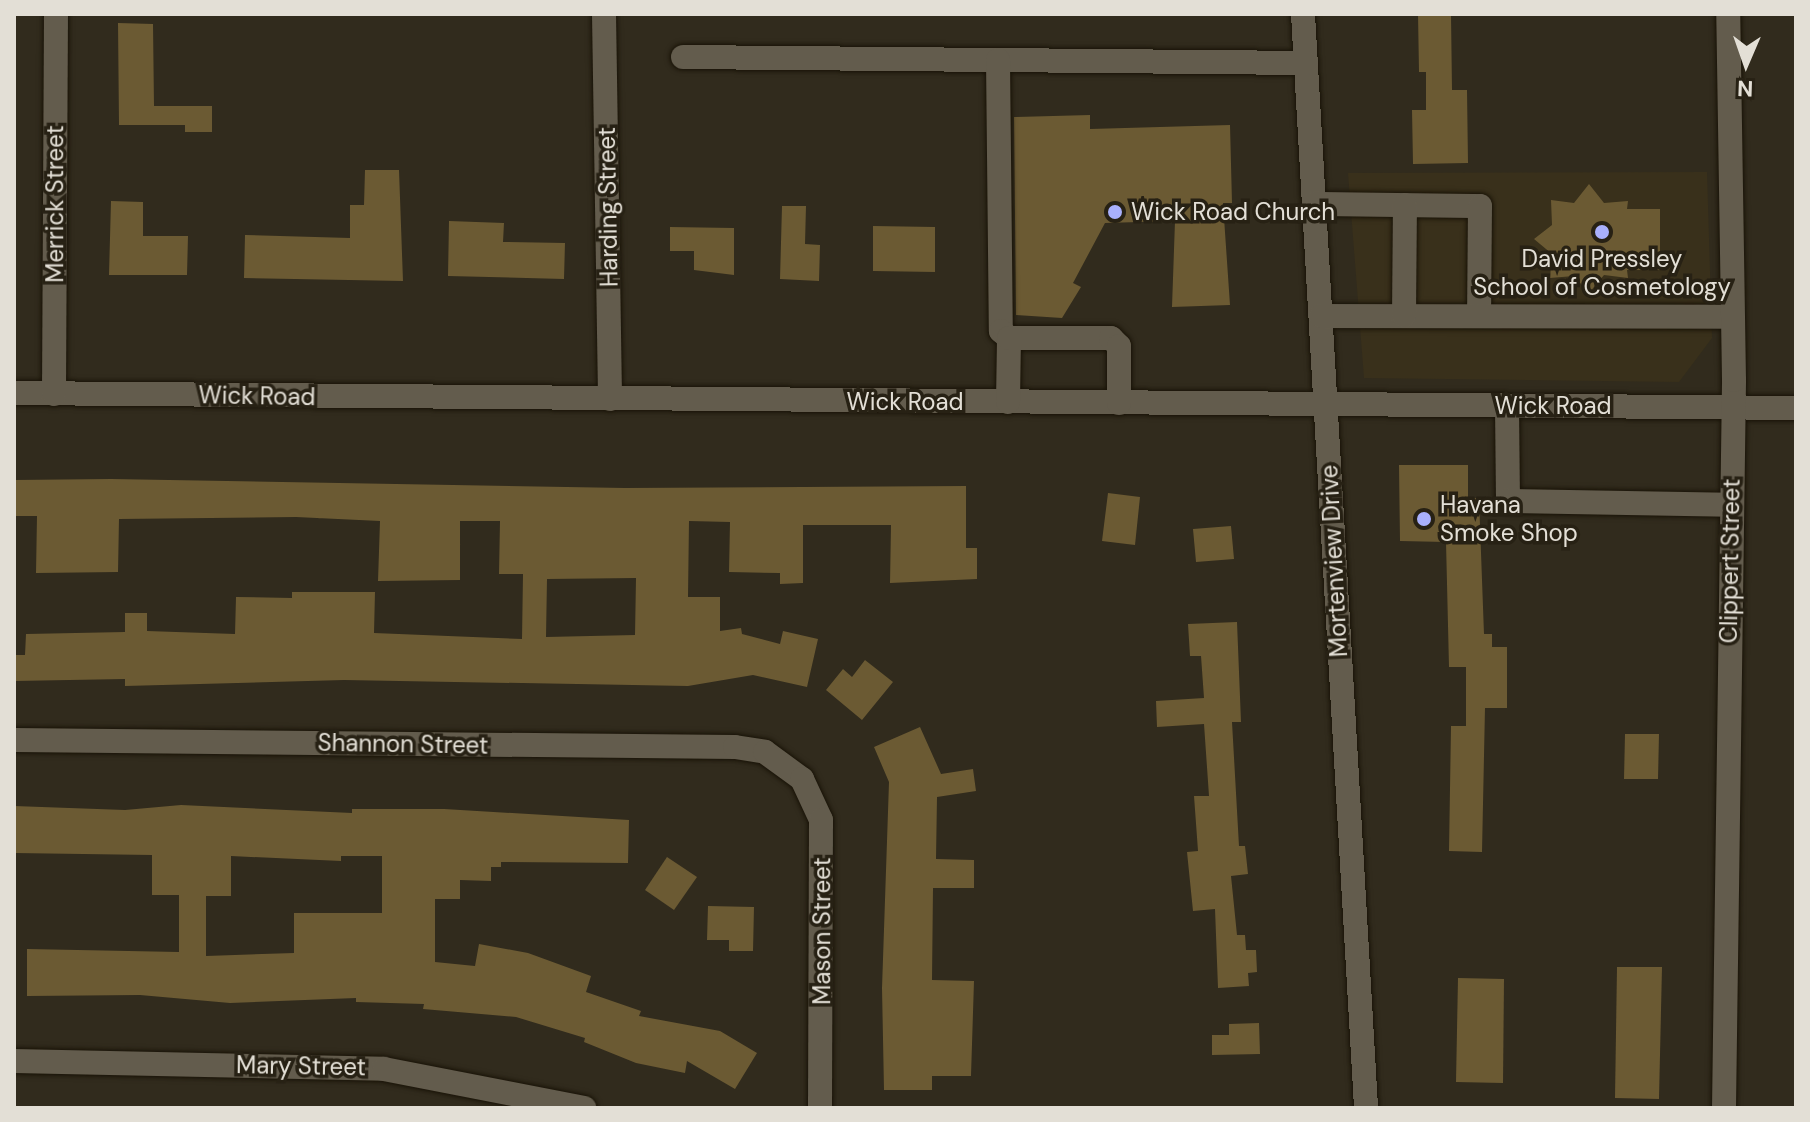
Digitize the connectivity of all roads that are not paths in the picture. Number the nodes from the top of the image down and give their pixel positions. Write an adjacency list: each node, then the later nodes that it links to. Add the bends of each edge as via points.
1 (56, 14): 16 (street, Merrick Street)
2 (604, 14): 17 (street, Harding Street)
3 (1303, 14): 7 (street, Mortenview Drive)
4 (1728, 14): 13 (street, Clippert Street)
5 (683, 57): 6 (street)
6 (998, 60): 7 (street); 14 (street, via 1001,331)
7 (1306, 63): 8 (street, Mortenview Drive)
8 (1314, 204): 9 (street); 10 (street, Mortenview Drive)
9 (1405, 205): 11 (street); 12 (street, via 1480,206)
10 (1321, 316): 11 (street); 20 (street, Mortenview Drive)
11 (1404, 316): 12 (street)
12 (1479, 316): 13 (street)
13 (1730, 317): 22 (street, Clippert Street)
14 (1009, 338): 18 (street); 19 (street, via 1111,338 1119,346)
15 (14, 393): 16 (street, Wick Road)
16 (54, 394): 17 (street, Wick Road)
17 (610, 399): 18 (street, Wick Road)
18 (1008, 402): 19 (street, Wick Road)
19 (1119, 403): 20 (street, Wick Road)
20 (1325, 405): 21 (street, Wick Road); 30 (street, Mortenview Drive)
21 (1507, 406): 22 (street, Wick Road); 24 (street, via 1508,501)
22 (1734, 407): 23 (street, Wick Road); 24 (street, Clippert Street)
23 (1796, 408)
24 (1731, 505): 31 (street, Clippert Street)
25 (14, 740): 26 (street, Shannon Street, via 735,747 765,752)
26 (787, 765): 29 (street, Mason Street, via 813,796 821,820)
27 (14, 1061): 28 (street, Mary Street, via 384,1069)
28 (584, 1108)
29 (820, 1108)
30 (1366, 1108)
31 (1724, 1108)

